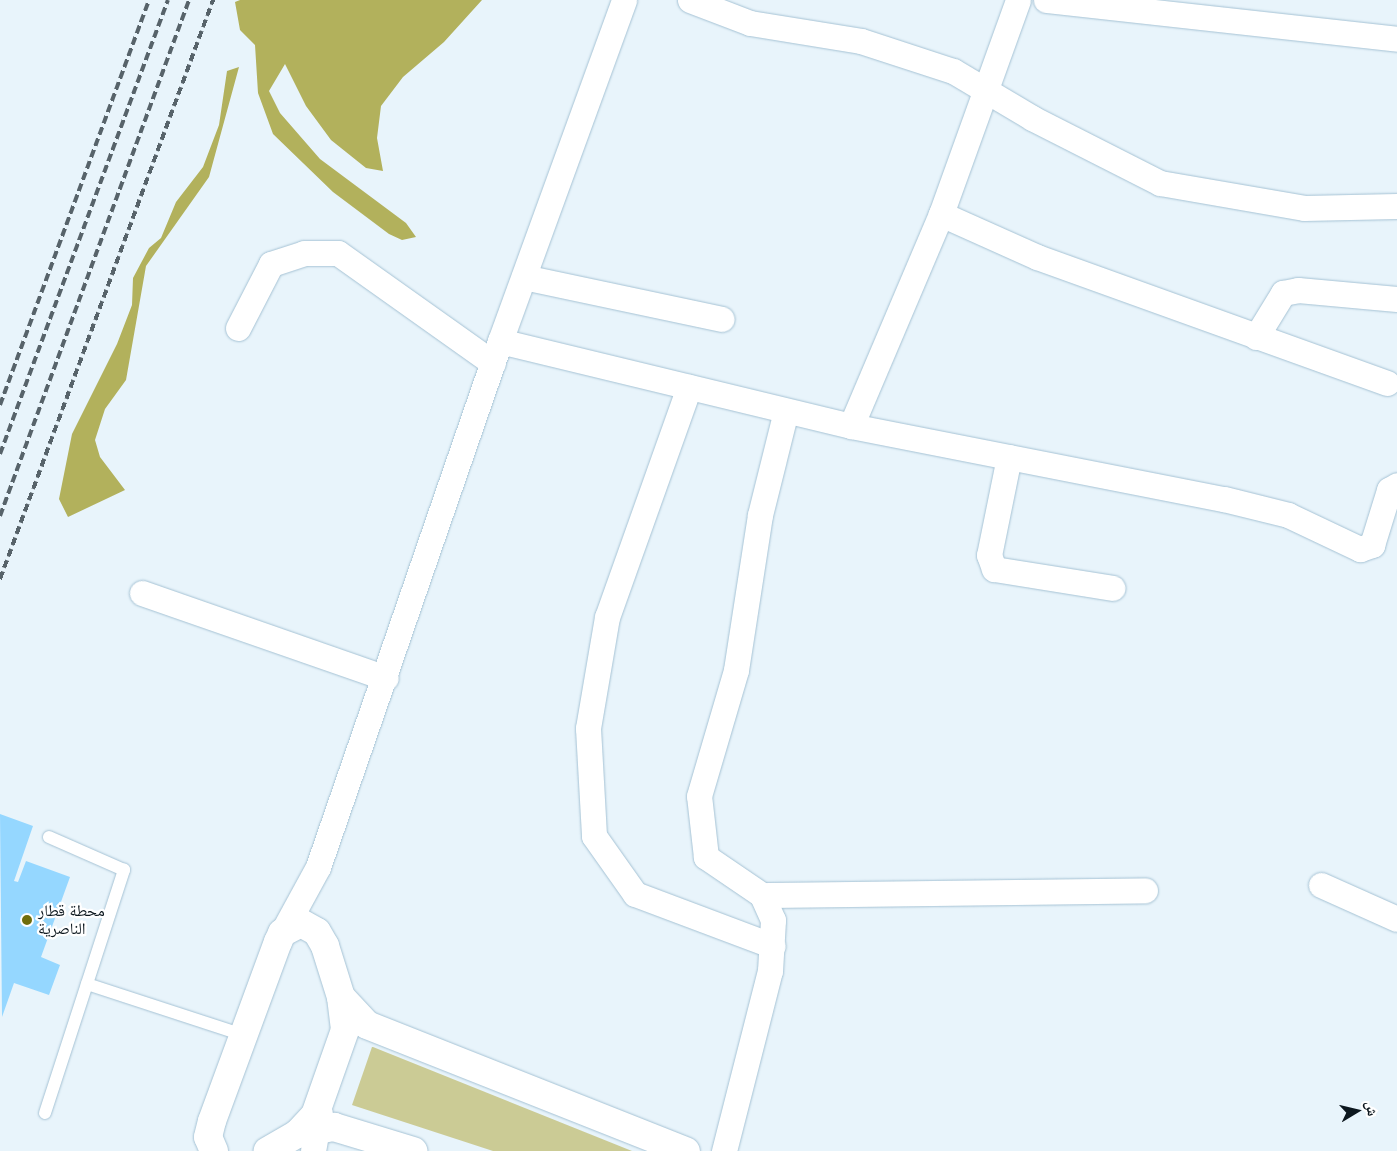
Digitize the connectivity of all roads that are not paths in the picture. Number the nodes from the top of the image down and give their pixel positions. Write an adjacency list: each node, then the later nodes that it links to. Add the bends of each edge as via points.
1 (624, 0): 9 (street)
2 (690, 0): 6 (street, via 750,23 861,41 953,71)
3 (1018, 0): 6 (street)
4 (1046, 0): 5 (street)
5 (1397, 39)
6 (988, 92): 7 (street, via 1160,183 1304,208); 8 (street)
7 (1397, 206)
8 (941, 214): 13 (street, via 1037,257); 18 (street)
9 (524, 277): 11 (street); 14 (street)
10 (1397, 299): 13 (street, via 1298,290 1283,293)
11 (722, 319)
12 (238, 328): 14 (street, via 271,264 304,253 338,253)
13 (1256, 337): 15 (street)
14 (496, 352): 16 (street); 23 (street)
15 (1387, 383)
16 (689, 387): 17 (street); 32 (street, via 607,617 588,728 594,836 635,894)
17 (786, 411): 18 (street); 28 (street, via 760,515 736,670 699,796 706,857)
18 (851, 426): 19 (street)
19 (1009, 457): 20 (street, via 1288,515 1360,549 1372,545 1389,490); 21 (street, via 989,555 994,569)
20 (1397, 485)
21 (1112, 588)
22 (142, 593): 23 (street)
23 (386, 678): 25 (street)
24 (49, 837): 33 (lane, via 124,870)
25 (318, 867): 30 (street); 31 (street, via 314,899)
26 (1320, 885): 29 (street)
27 (1145, 890): 28 (street)
28 (762, 895): 32 (street, via 773,920)
29 (1397, 919)
30 (282, 933): 31 (street, via 301,923 317,932); 35 (street)
31 (325, 946): 34 (street)
32 (773, 946): 42 (street)
33 (87, 984): 35 (lane); 36 (lane)
34 (341, 997): 37 (street, via 345,1030); 41 (street, via 367,1025)
35 (243, 1035): 38 (street)
36 (45, 1113)
37 (309, 1138): 39 (street); 40 (street, via 347,1129)
38 (209, 1146)
39 (268, 1151)
40 (413, 1151)
41 (686, 1151)
42 (724, 1151)

